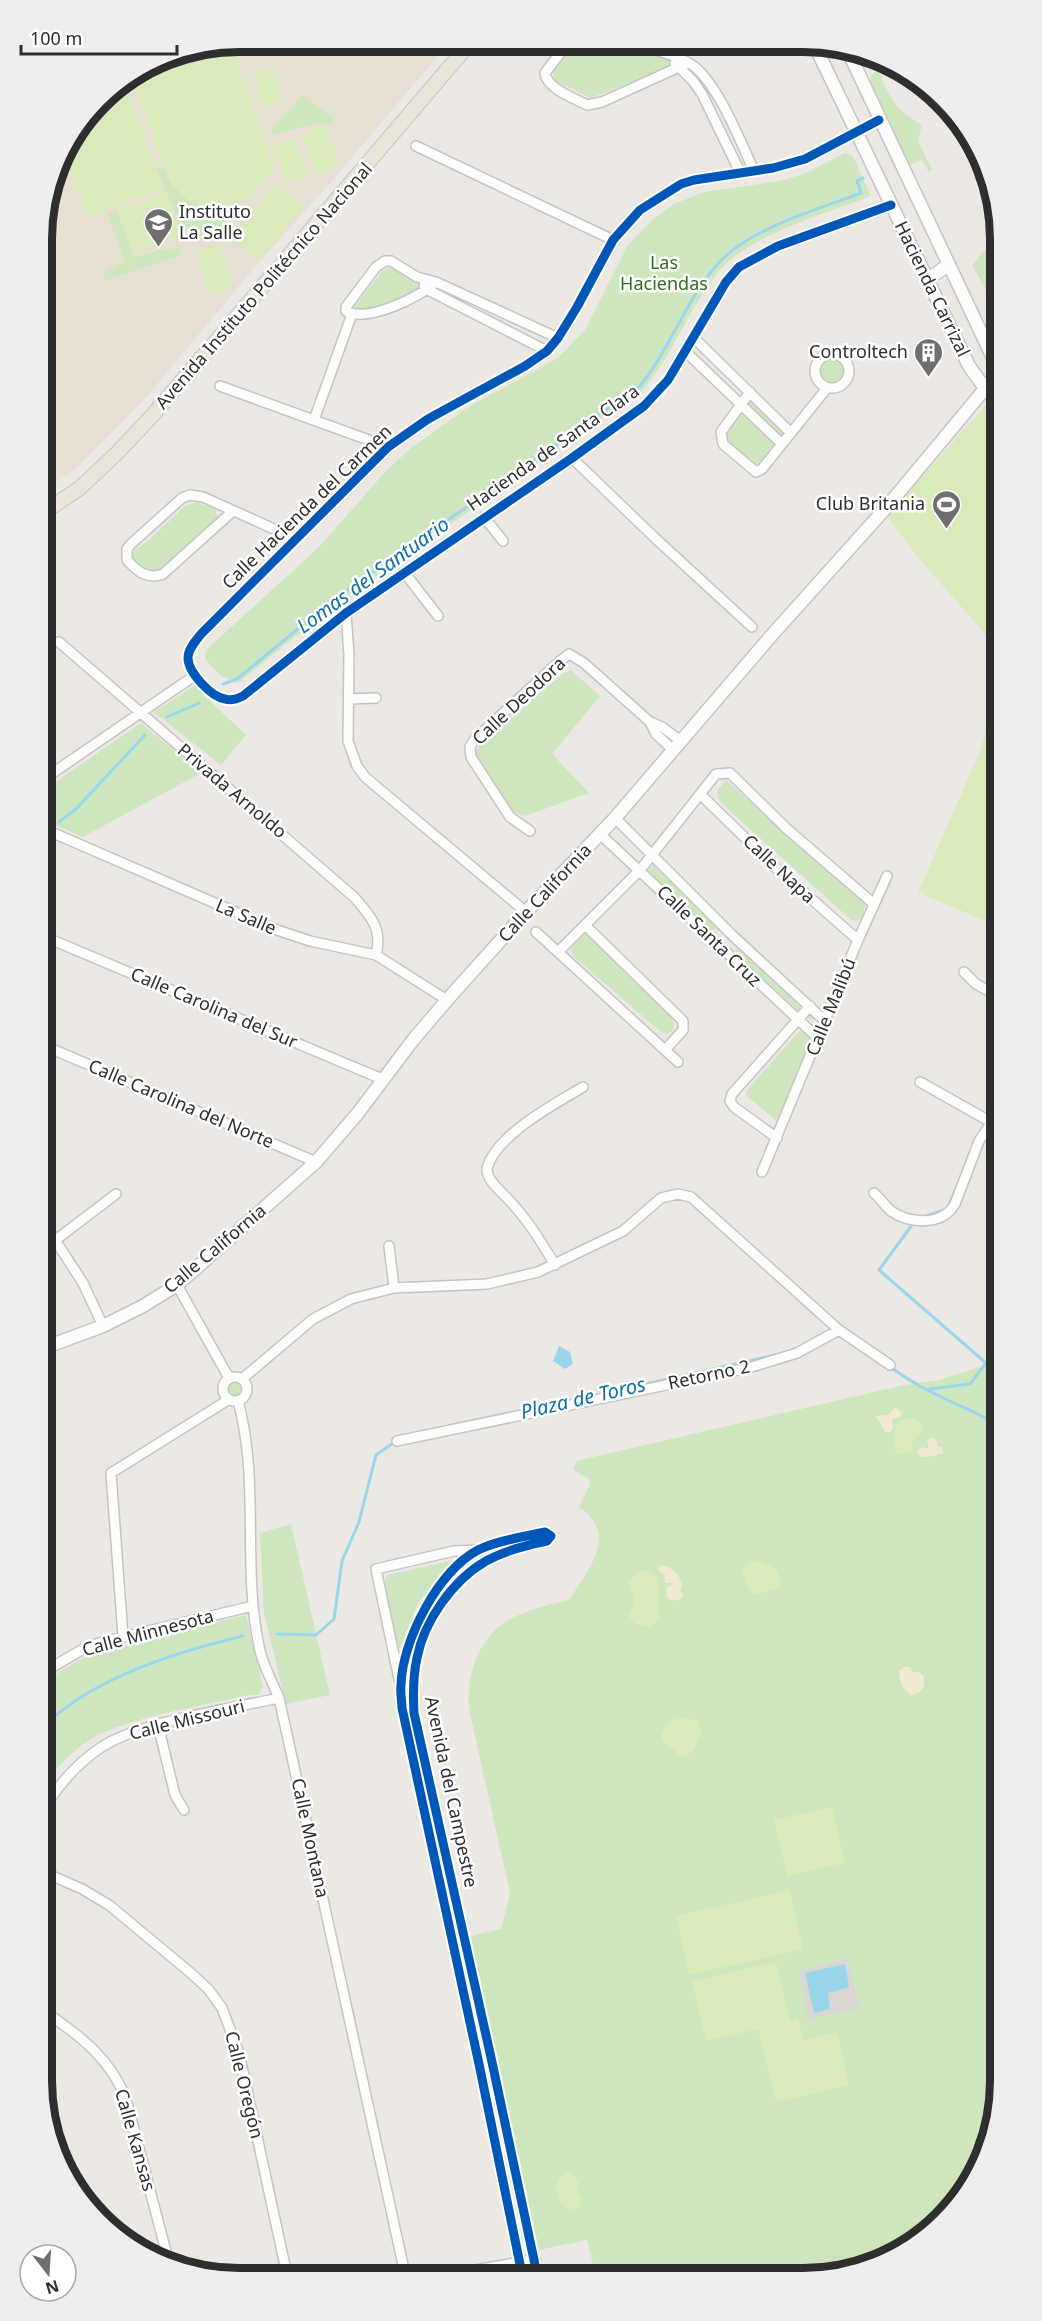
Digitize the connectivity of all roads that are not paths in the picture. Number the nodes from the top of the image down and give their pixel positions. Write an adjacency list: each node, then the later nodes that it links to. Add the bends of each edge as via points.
1 (463, 52): 37 (main road, Avenida Instituto Politécnico Nacional, via 152,416 80,488)
2 (561, 52): 6 (street, via 545,73 546,78 587,105 602,102)
3 (657, 52): 6 (street)
4 (819, 53): 8 (main road, Hacienda Carrizal)
5 (852, 59): 7 (main road, Hacienda Carrizal)
6 (683, 64): 10 (street, via 701,72 709,81); 11 (street)
7 (879, 120): 8 (street, Calle Hacienda del Carmen); 14 (main road, Hacienda Carrizal)
8 (857, 132): 10 (street, Calle Hacienda del Carmen, via 806,159); 12 (main road, Hacienda Carrizal)
9 (416, 146): 13 (street)
10 (754, 171): 11 (street, Calle Hacienda del Carmen)
11 (740, 172): 13 (street, Calle Hacienda del Carmen, via 681,184 640,210)
12 (891, 205): 16 (main road, Hacienda Carrizal); 21 (street, Hacienda de Santa Clara, via 778,246 740,267 726,282)
13 (613, 240): 20 (street, Calle Hacienda del Carmen, via 594,280)
14 (948, 265): 16 (main road); 24 (main road, Hacienda Carrizal)
15 (417, 277): 17 (street); 18 (street); 19 (street, via 392,261 380,263 346,307)
16 (927, 280): 27 (main road, Hacienda Carrizal, via 969,366)
17 (436, 282): 18 (street); 20 (street)
18 (428, 290): 19 (street, via 372,314); 22 (street)
19 (352, 314): 32 (street)
20 (558, 338): 22 (street, Calle Hacienda del Carmen)
21 (693, 338): 23 (street, Hacienda de Santa Clara); 29 (street)
22 (547, 351): 35 (street, Calle Hacienda del Carmen, via 428,419)
23 (685, 351): 31 (street); 36 (street, Hacienda de Santa Clara, via 668,380 644,406)
24 (990, 352)
25 (990, 382): 27 (main road, Calle California)
26 (220, 386): 32 (street)
27 (984, 387): 30 (main road, Hacienda Carrizal); 51 (main road, Calle California, via 885,508)
28 (827, 388): 33 (street)
29 (750, 392): 31 (street); 33 (street)
30 (990, 392)
31 (741, 404): 34 (street); 34 (street, via 722,432 723,444 756,472)
32 (314, 420): 35 (street)
33 (791, 433): 34 (street)
34 (782, 444)
35 (388, 447): 40 (street, Calle Hacienda del Carmen)
36 (572, 458): 39 (street, Hacienda de Santa Clara); 45 (street)
37 (53, 506)
38 (233, 511): 38 (street, via 203,497 185,496 131,544 127,560 138,572 152,577 163,574); 40 (street)
39 (484, 517): 41 (street); 42 (street, Hacienda de Santa Clara)
40 (296, 539): 47 (street, Calle Hacienda del Carmen, via 197,639 188,656)
41 (503, 541)
42 (404, 572): 43 (street, Hacienda de Santa Clara); 44 (street)
43 (346, 613): 47 (street, Hacienda de Santa Clara, via 243,696 219,698); 49 (street)
44 (438, 616)
45 (752, 627)
46 (59, 642): 50 (street, Privada Arnoldo)
47 (194, 676): 50 (street)
48 (376, 698): 49 (street)
49 (349, 699): 62 (street, via 348,741 365,777)
50 (140, 713): 52 (street); 70 (street, Privada Arnoldo, via 354,897 377,927)
51 (677, 746): 54 (main road, Calle California); 55 (street, Calle Deodora, via 662,727 650,722 570,654 470,747 471,758 510,817)
52 (54, 772)
53 (701, 795): 58 (street); 61 (street, via 716,774 729,773); 67 (street, Calle Napa)
54 (615, 818): 57 (main road, Calle California); 58 (street, Calle Santa Cruz)
55 (530, 831)
56 (53, 833): 70 (street, La Salle, via 277,930)
57 (600, 834): 59 (street, Calle Santa Cruz); 62 (main road, Calle California)
58 (652, 855): 59 (street); 65 (street, Calle Santa Cruz)
59 (640, 870): 63 (street); 68 (street, Calle Santa Cruz)
60 (887, 876): 61 (street, Calle Malibú)
61 (874, 904): 67 (street, Calle Malibú)
62 (526, 912): 73 (main road, Calle California)
63 (585, 925): 69 (street); 79 (street, via 683,1021 683,1030)
64 (536, 932): 69 (street)
65 (731, 934): 68 (street); 74 (street, Calle Santa Cruz)
66 (53, 940): 81 (street, Calle Carolina del Sur)
67 (858, 940): 76 (street, Calle Malibú)
68 (718, 947): 75 (street, Calle Santa Cruz)
69 (558, 952): 79 (street)
70 (376, 955): 73 (street, La Salle)
71 (964, 972): 72 (street)
72 (990, 991)
73 (447, 1000): 81 (main road, Calle California)
74 (810, 1006): 75 (street, Calle Malibú); 76 (street, Calle Santa Cruz)
75 (798, 1019): 77 (street, Calle Santa Cruz); 86 (street, Calle Malibú, via 730,1101)
76 (825, 1021): 77 (street, Calle Malibú)
77 (819, 1039): 86 (street, Calle Malibú)
78 (53, 1049): 87 (street, Calle Carolina del Norte)
79 (665, 1050): 80 (street)
80 (678, 1062)
81 (382, 1079): 87 (main road, Calle California)
82 (920, 1082): 84 (street)
83 (583, 1087): 94 (street, via 524,1125 497,1151 487,1168 492,1182 535,1230)
84 (990, 1117)
85 (990, 1126): 89 (street, via 979,1141 955,1204 945,1216 926,1221 909,1219 891,1211)
86 (777, 1138): 88 (street, Calle Malibú)
87 (316, 1162): 95 (main road, Calle California)
88 (762, 1172)
89 (874, 1193)
90 (116, 1194): 92 (street)
91 (53, 1234): 92 (street)
92 (57, 1239): 97 (street)
93 (389, 1246): 96 (street)
94 (555, 1265): 96 (street, via 487,1284); 98 (street, via 623,1231 661,1198 686,1195)
95 (177, 1285): 97 (main road, Calle California); 101 (street)
96 (394, 1288): 102 (street, via 366,1293 333,1306)
97 (103, 1326): 99 (main road, Calle California)
98 (839, 1330): 100 (street); 104 (street, Retorno 2, via 798,1353 748,1368)
99 (53, 1344)
100 (890, 1365)
101 (229, 1378): 102 (street); 103 (street, via 222,1389)
102 (242, 1379): 103 (street, via 247,1389 244,1397)
103 (233, 1400): 107 (street, Calle Montana, via 248,1448); 110 (street, via 111,1473)
104 (397, 1441)
105 (480, 1549): 106 (street, Avenida del Campestre); 106 (street, Avenida del Campestre, via 545,1532 551,1536 547,1541); 108 (street, Avenida del Campestre, via 442,1582); 112 (street, Avenida del Campestre, via 376,1569)
106 (501, 1554): 109 (street, Avenida del Campestre, via 466,1576)
107 (253, 1606): 110 (street, Calle Minnesota); 113 (street, Calle Montana, via 259,1649)
108 (417, 1623): 109 (street); 112 (street, Avenida del Campestre)
109 (428, 1626): 117 (street, Avenida del Campestre, via 417,1655 414,1713)
110 (123, 1636): 111 (street, Calle Minnesota, via 85,1648)
111 (53, 1667)
112 (400, 1684): 118 (street, Avenida del Campestre)
113 (279, 1698): 114 (street, Calle Missouri); 125 (street, Calle Montana)
114 (158, 1725): 115 (street, Calle Missouri, via 122,1736 101,1748 75,1768); 116 (street, via 175,1795)
115 (53, 1794)
116 (184, 1810)
117 (451, 1873): 118 (street); 121 (street, Avenida del Campestre)
118 (438, 1875): 122 (street, Avenida del Campestre)
119 (53, 1876): 124 (street, Calle Oregón, via 109,1905 192,1974 222,2008 239,2053)
120 (53, 2018): 123 (street, Calle Kansas, via 94,2050 118,2079)
121 (492, 2062): 122 (street); 129 (street, Avenida del Campestre)
122 (479, 2064): 128 (street, Avenida del Campestre)
123 (166, 2253)
124 (285, 2268)
125 (404, 2268)
126 (490, 2268): 127 (main road)
127 (512, 2268)
128 (519, 2268)
129 (536, 2268)

